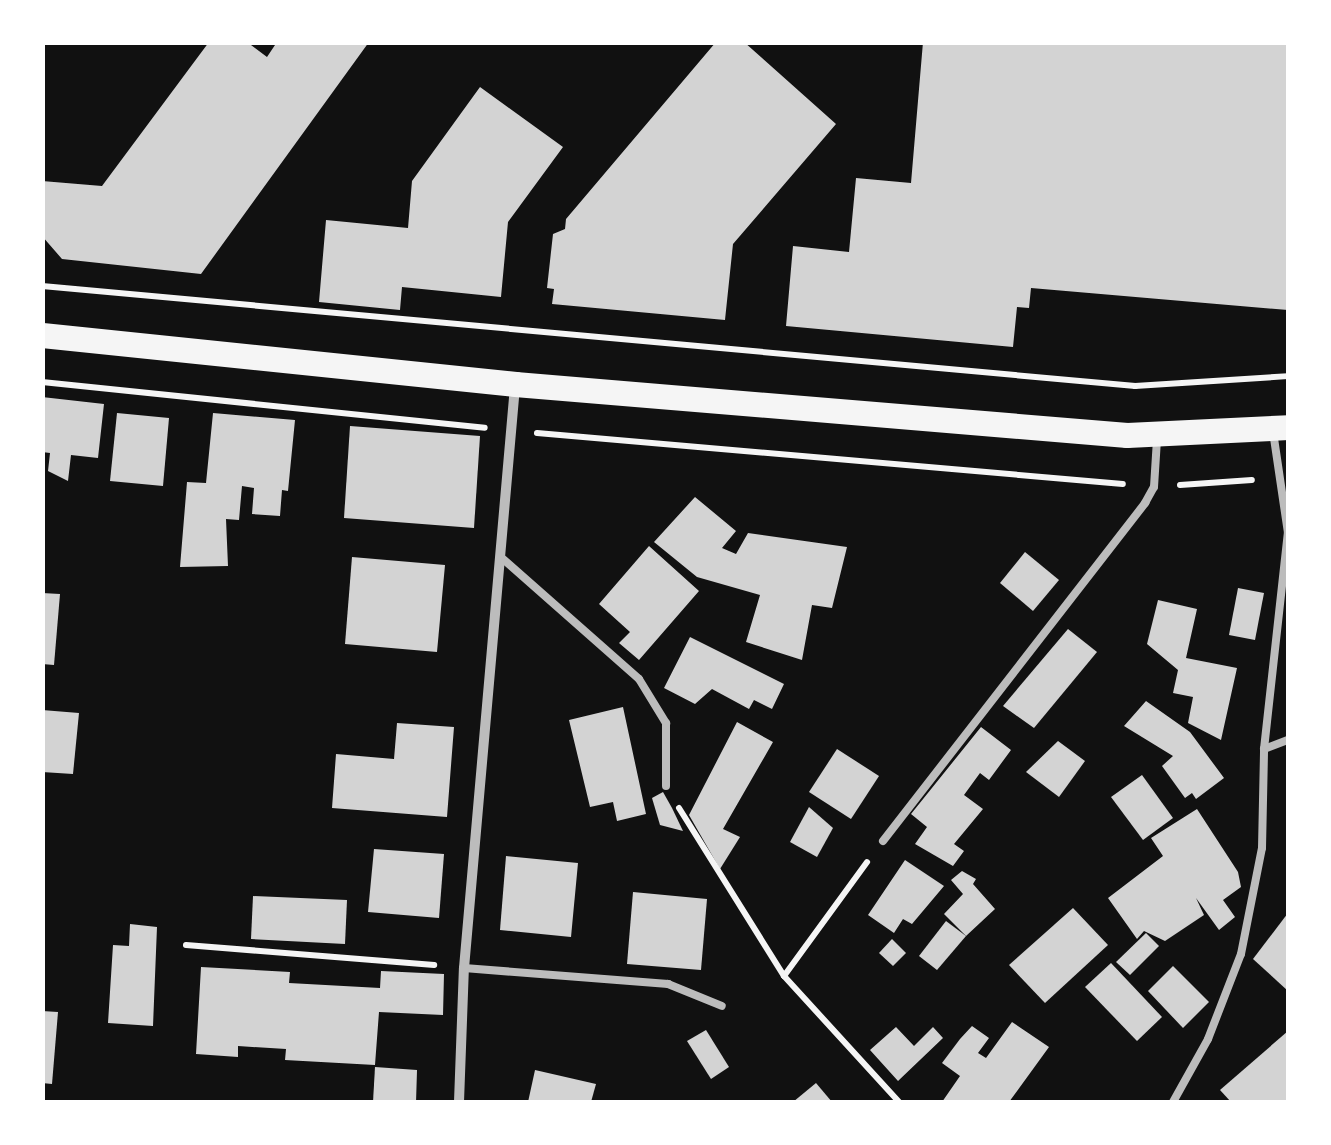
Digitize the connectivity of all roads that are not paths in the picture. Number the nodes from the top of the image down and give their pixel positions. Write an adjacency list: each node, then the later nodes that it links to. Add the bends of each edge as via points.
1 (42, 335): 2 (main road)
2 (515, 384): 4 (main road); 5 (street)
3 (1281, 428): 4 (main road); 7 (lane, via 1288,533)
4 (1157, 434): 9 (lane, via 1154,487)
5 (503, 560): 8 (lane, via 639,680 666,723); 10 (street)
6 (1288, 740): 7 (lane)
7 (1264, 749): 13 (lane, via 1262,848 1241,954 1208,1038)
8 (666, 786)
9 (882, 841)
10 (464, 968): 11 (lane, via 668,984); 12 (street)
11 (722, 1006)
12 (459, 1102)
13 (1173, 1102)

